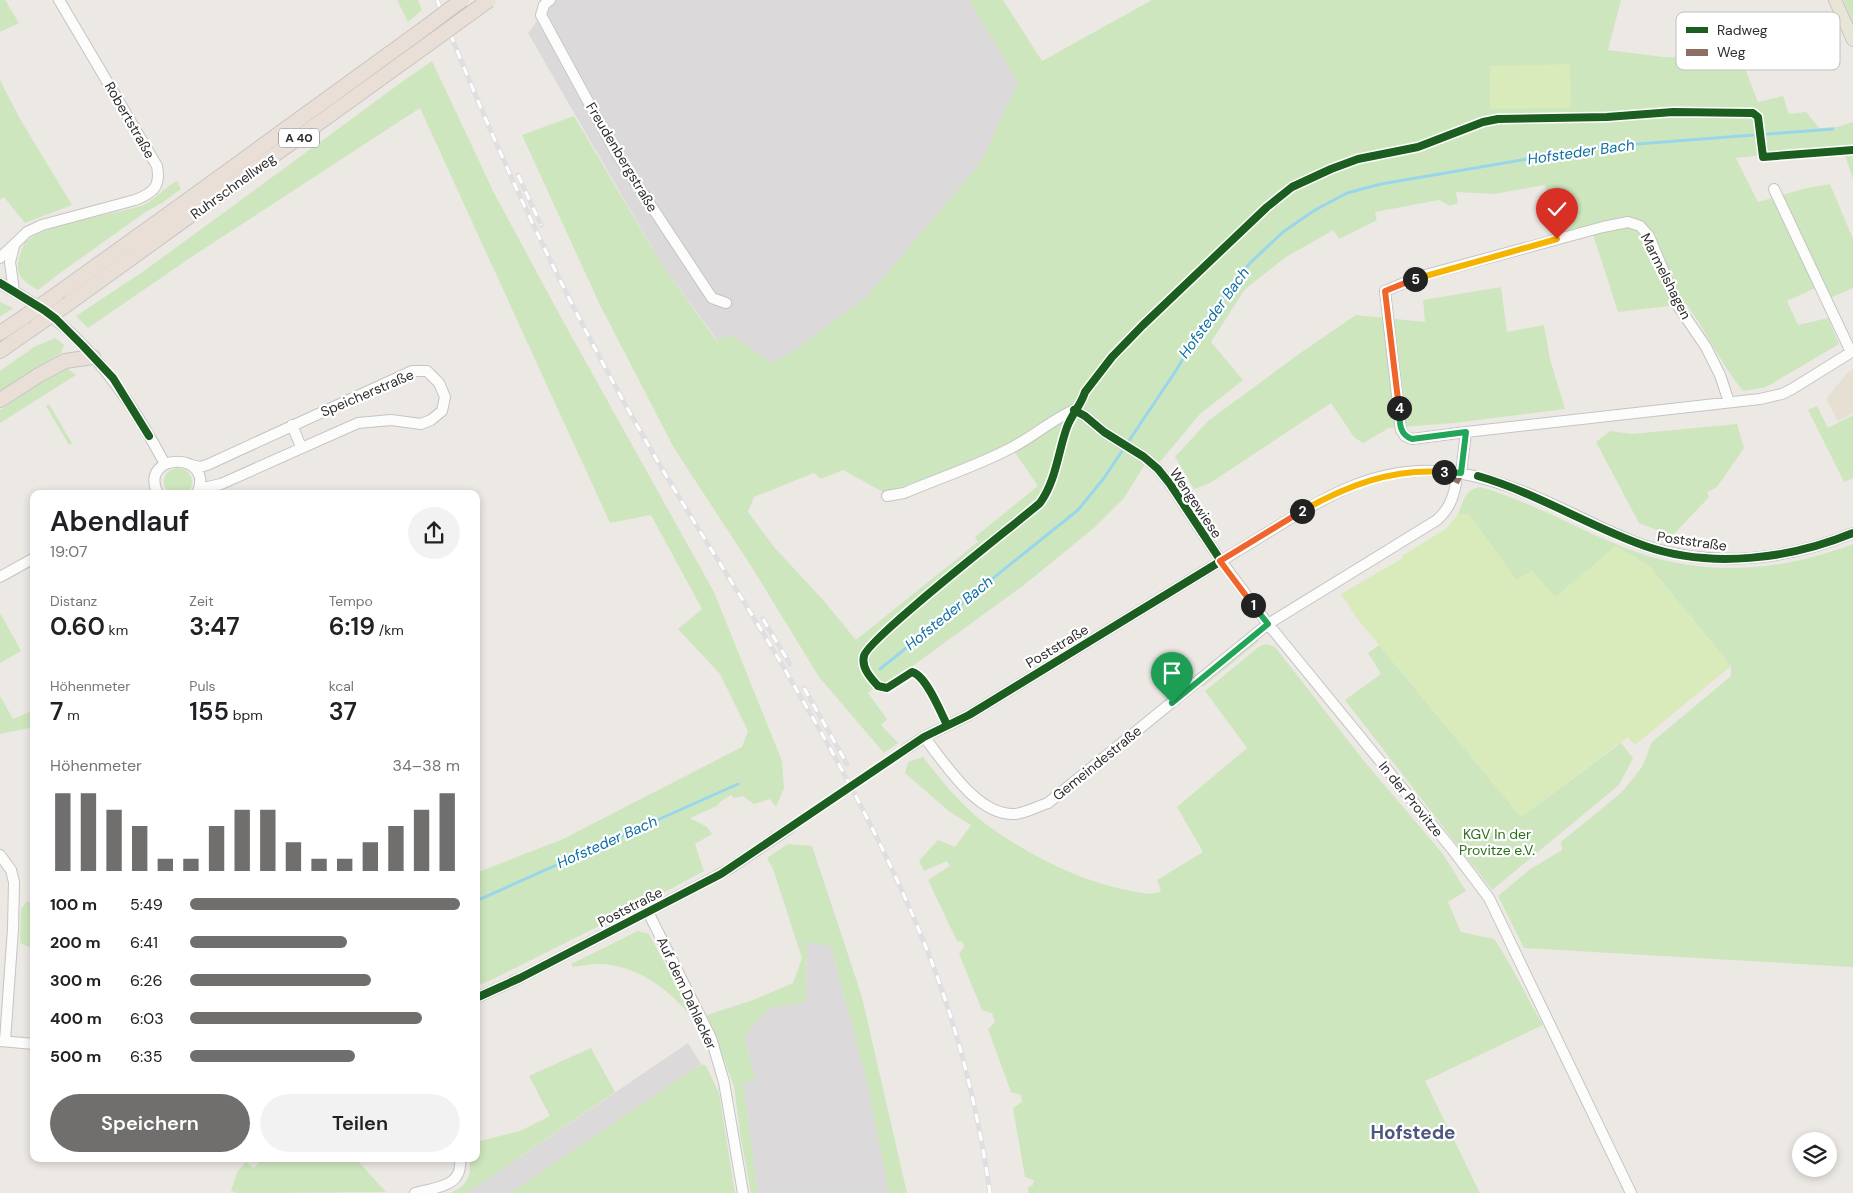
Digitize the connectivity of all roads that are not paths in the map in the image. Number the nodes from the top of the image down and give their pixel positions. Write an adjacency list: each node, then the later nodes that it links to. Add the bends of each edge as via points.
1 (59, 0): 8 (street, Robertstraße, via 158,166 160,178 147,196 42,225 26,232)
2 (462, 0): 13 (highway, Ruhrschnellweg / A 40, bridge)
3 (489, 0): 17 (highway, Ruhrschnellweg / A 40, bridge)
4 (550, 0): 12 (street, Freudenbergstraße, via 544,5 541,15 615,151 712,298)
5 (1835, 0): 6 (main road)
6 (1853, 40)
7 (1774, 189): 16 (street)
8 (15, 244): 9 (street, Robertstraße); 11 (street, via 10,262)
9 (0, 258)
10 (0, 283): 11 (street)
11 (14, 291): 18 (street, via 56,320)
12 (726, 303)
13 (24, 317): 14 (highway); 15 (highway, Ruhrschnellweg / A 40)
14 (0, 324)
15 (0, 333)
16 (1852, 352): 20 (street, via 1782,394)
17 (0, 353)
18 (93, 357): 19 (highway, via 65,361); 24 (street, via 113,378)
19 (0, 400)
20 (1729, 402): 22 (street); 22 (street, Marmelshagen, via 1706,347 1678,306 1649,236 1640,226 1628,222 1418,277 1385,291 1401,430 1412,439)
21 (292, 425): 23 (street); 23 (street, Speicherstraße, via 412,371 427,371 444,392 442,411 421,424 391,420 358,423); 25 (street, Speicherstraße, via 207,465)
22 (1466, 432): 26 (street)
23 (301, 447): 29 (street, Speicherstraße)
24 (165, 464): 25 (street, Speicherstraße, via 178,460); 27 (street, via 157,474)
25 (191, 465): 28 (street, via 198,475)
26 (1459, 478): 31 (street, Poststraße, via 1504,483 1647,546 1701,557 1773,556); 33 (street, Poststraße, via 1428,471 1370,480 1313,505); 35 (street, Gemeindestraße, via 1451,504 1437,520)
27 (156, 490)
28 (198, 490)
29 (201, 490)
30 (888, 496): 33 (street, Wengewiese, via 904,493 998,455 1074,410 1158,469)
31 (1853, 533)
32 (30, 560): 34 (street)
33 (1220, 561): 35 (street, In der Provitze); 36 (street, Poststraße, via 969,715)
34 (0, 577)
35 (1268, 624): 36 (street, Gemeindestraße, via 1048,803 1017,814 989,809 976,800); 47 (street, In der Provitze, via 1489,898)
36 (924, 738): 37 (street, Poststraße)
37 (906, 749)
38 (790, 828): 40 (street, Poststraße, via 721,874)
39 (0, 856): 42 (street, via 11,870 14,882 13,929)
40 (648, 912): 41 (street, Poststraße); 46 (street, Auf dem Dahlacker, via 711,1038 724,1082)
41 (480, 996)
42 (2, 1041): 43 (street)
43 (30, 1044)
44 (460, 1162): 45 (street, via 460,1173 456,1179)
45 (415, 1193)
46 (743, 1193)
47 (1631, 1193)

